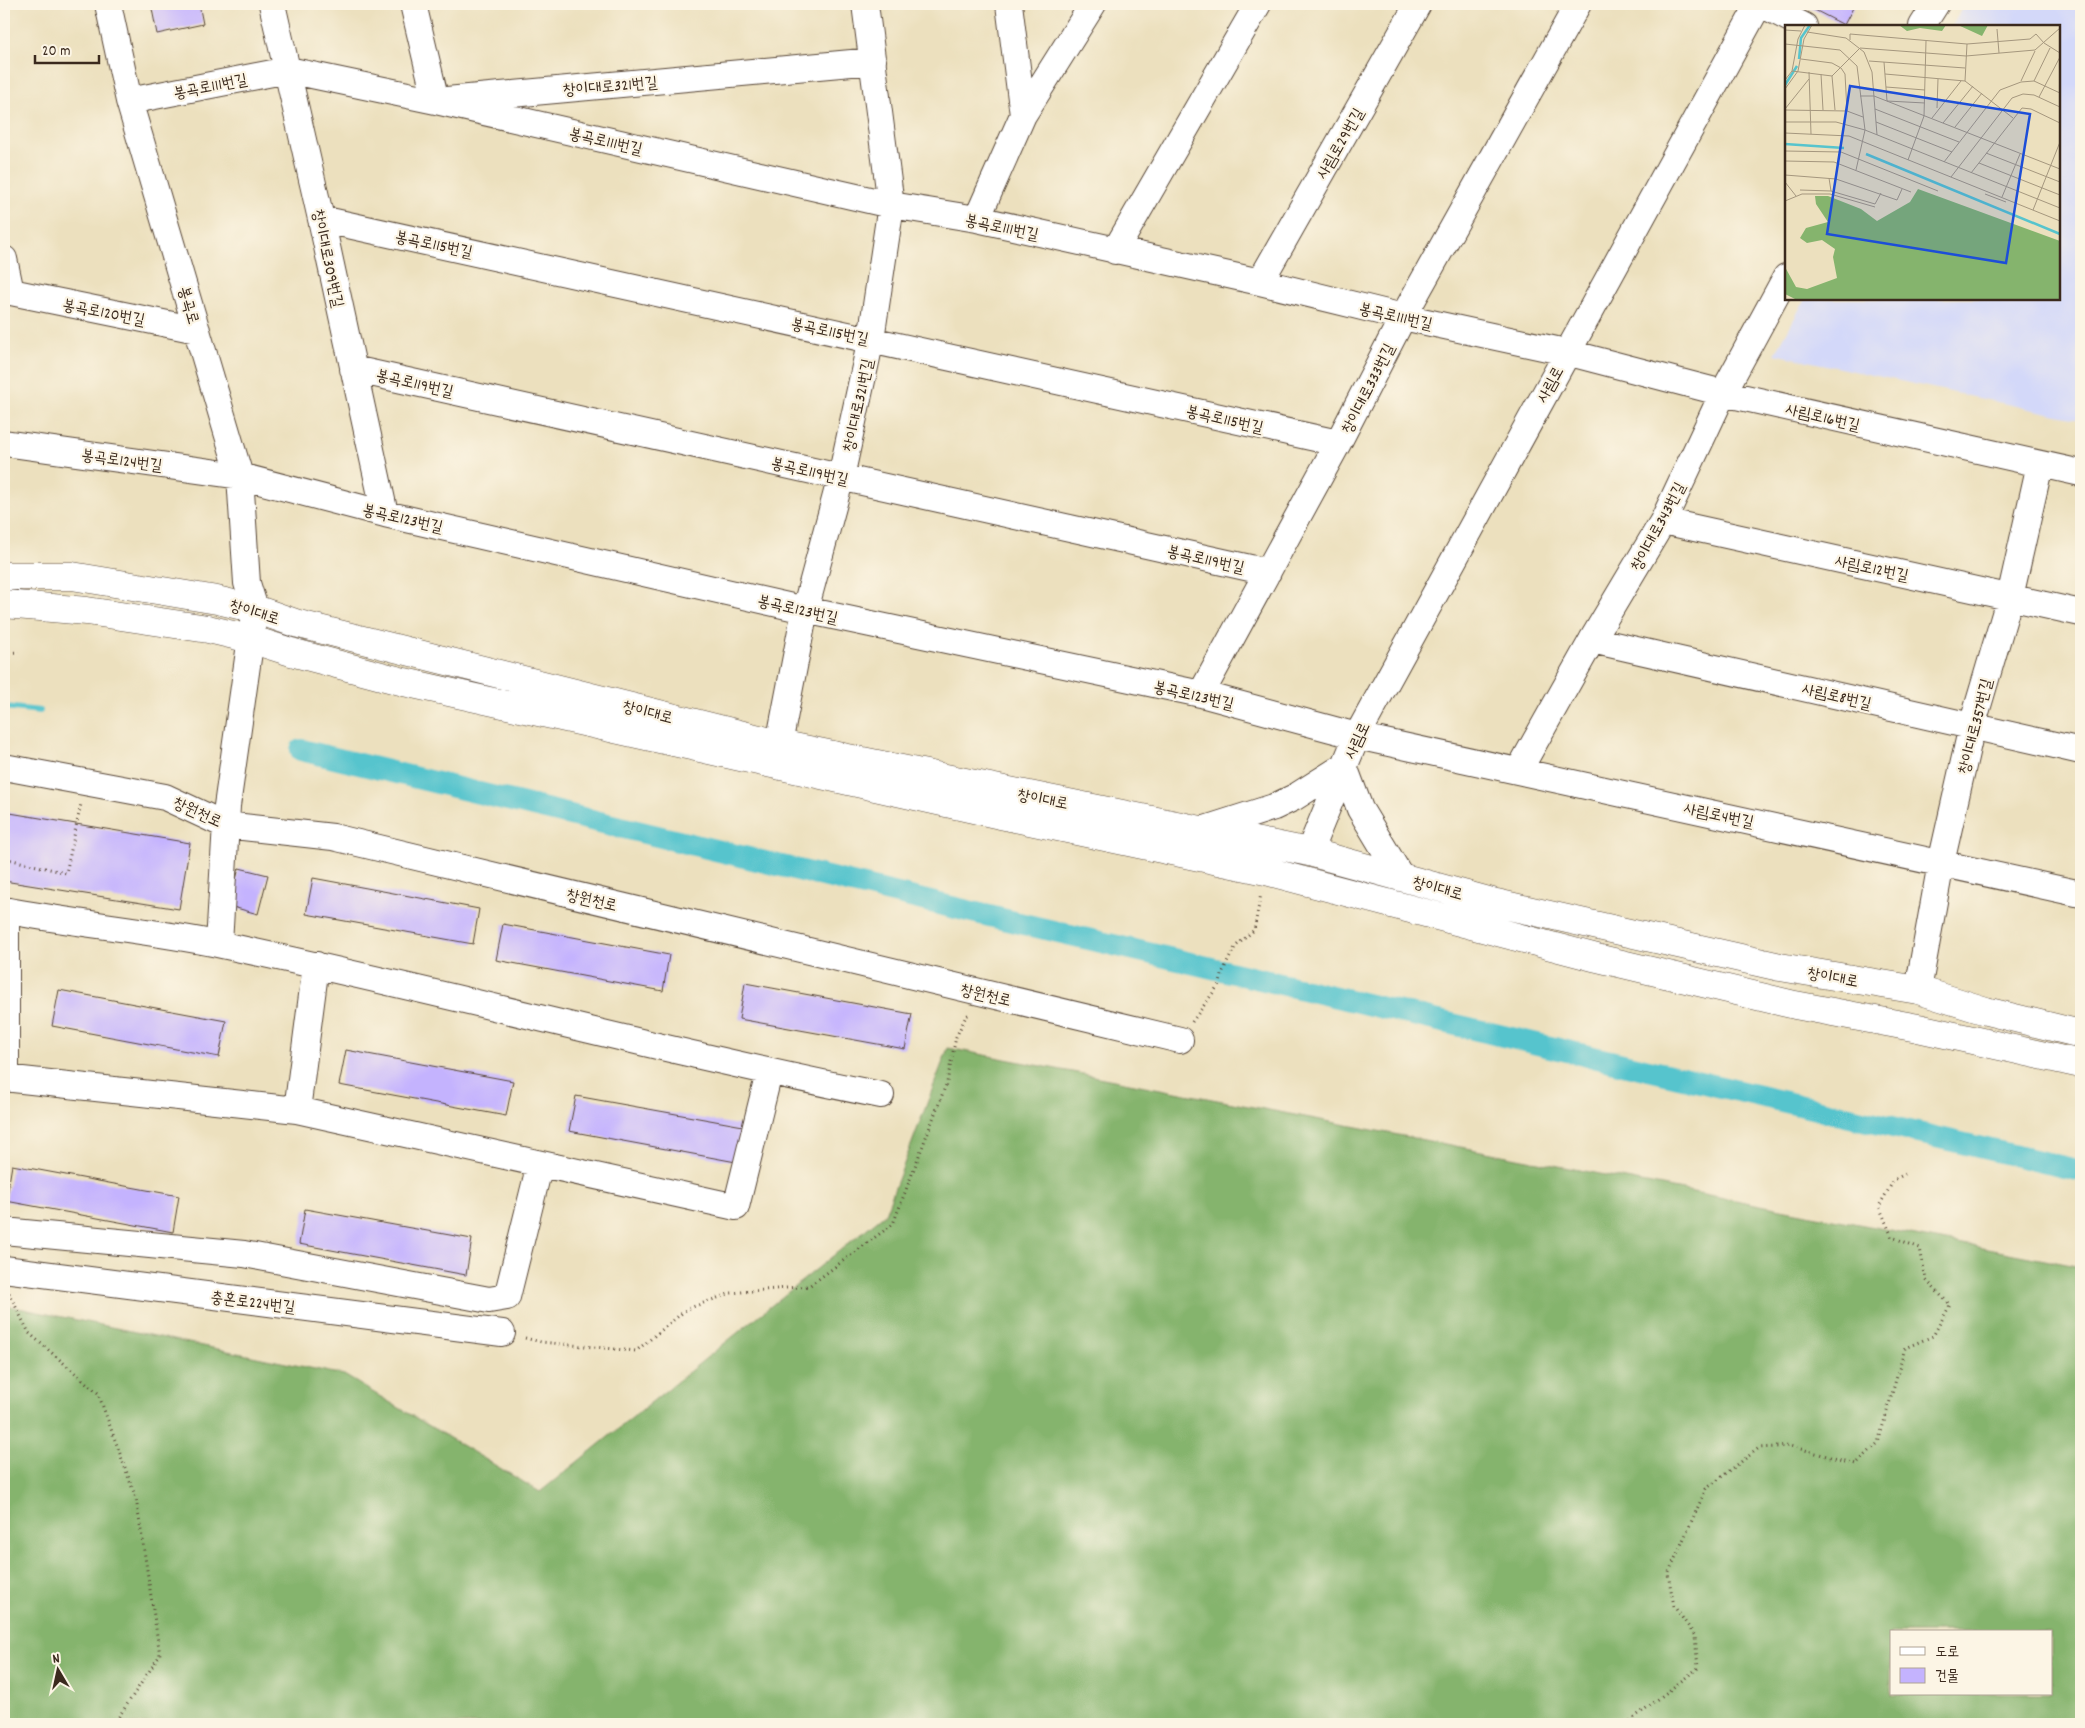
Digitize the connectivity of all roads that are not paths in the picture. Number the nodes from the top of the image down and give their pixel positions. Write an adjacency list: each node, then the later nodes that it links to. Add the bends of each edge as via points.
1 (108, 4): 16 (street, 봉곡로)
2 (272, 4): 15 (street, 창이대로309번길)
3 (413, 4): 17 (street)
4 (865, 4): 14 (street, 창이대로321번길)
5 (1008, 4): 18 (street)
6 (1092, 4): 18 (street)
7 (1258, 4): 22 (street)
8 (1418, 4): 25 (street, 사림로29번길)
9 (1578, 4): 27 (street, 창이대로333번길)
10 (1760, 4): 12 (street); 30 (street, 사림로)
11 (1936, 4): 13 (street)
12 (1802, 25)
13 (1923, 25)
14 (873, 61): 17 (street, 창이대로321번길); 19 (street, 창이대로321번길)
15 (288, 70): 16 (street, 봉곡로111번길); 17 (street, 봉곡로111번길); 20 (street, 창이대로309번길)
16 (129, 101): 28 (street, 봉곡로)
17 (436, 101): 19 (street, 봉곡로111번길)
18 (1023, 115): 21 (street)
19 (891, 205): 21 (street, 봉곡로111번길); 29 (street, 창이대로321번길)
20 (321, 219): 29 (street, 봉곡로115번길); 31 (street, 창이대로309번길)
21 (978, 219): 22 (street, 봉곡로111번길)
22 (1115, 251): 25 (street, 봉곡로111번길)
23 (4, 259): 26 (street, 봉곡로120번길)
24 (1785, 279): 32 (street, 창이대로343번길)
25 (1260, 282): 27 (street, 봉곡로111번길)
26 (8, 292): 28 (street, 봉곡로120번길)
27 (1403, 318): 30 (street, 봉곡로111번길); 34 (street, 창이대로333번길)
28 (197, 330): 37 (street, 봉곡로)
29 (871, 339): 34 (street, 봉곡로115번길); 38 (street, 창이대로321번길)
30 (1566, 352): 32 (street, 사림로16번길); 52 (street, 사림로)
31 (353, 368): 38 (street, 봉곡로119번길); 39 (street, 창이대로309번길)
32 (1723, 394): 35 (street, 사림로16번길); 40 (street, 창이대로343번길)
33 (4, 443): 37 (street, 봉곡로124번길)
34 (1338, 443): 41 (street, 창이대로333번길)
35 (2040, 464): 36 (street, 사림로16번길); 43 (street, 창이대로357번길)
36 (2081, 473)
37 (240, 476): 39 (street, 봉곡로123번길); 45 (street, 봉곡로, via 246,583)
38 (841, 477): 41 (street, 봉곡로119번길); 46 (street, 창이대로321번길)
39 (385, 514): 46 (street, 봉곡로123번길)
40 (1663, 522): 43 (street, 사림로12번길); 49 (street, 창이대로343번길)
41 (1268, 572): 50 (street, 창이대로333번길)
42 (4, 576): 45 (main road, 창이대로, via 72,576)
43 (2010, 597): 47 (street, 사림로12번길); 51 (street, 창이대로357번길)
44 (4, 604): 48 (main road, 창이대로, via 87,611)
45 (255, 609): 48 (street); 53 (main road, 창이대로, via 295,624)
46 (805, 610): 50 (street, 봉곡로123번길); 53 (street, 창이대로321번길)
47 (2081, 613)
48 (250, 639): 58 (street); 63 (main road, 창이대로, via 404,682)
49 (1592, 640): 51 (street, 사림로8번길); 57 (street, 창이대로343번길)
50 (1201, 694): 52 (street, 봉곡로123번길)
51 (1972, 726): 54 (street, 사림로8번길); 61 (street, 창이대로357번길)
52 (1357, 736): 55 (street, 사림로); 57 (street, 사림로4번길)
53 (779, 744): 59 (main road, 창이대로)
54 (2081, 751)
55 (1344, 766): 59 (street, 사림로, via 1274,807); 60 (street, 사림로); 62 (street, 사림로, via 1360,809)
56 (4, 767): 58 (street, 창원천로, via 165,797)
57 (1519, 770): 61 (street, 사림로4번길)
58 (226, 815): 66 (street); 70 (street, 창원천로)
59 (1202, 830): 60 (main road, 창이대로)
60 (1308, 852): 62 (main road, 창이대로); 63 (main road)
61 (1941, 863): 64 (street, 사림로4번길); 68 (street, 창이대로357번길)
62 (1402, 877): 68 (main road, 창이대로, via 1496,903 1780,966)
63 (1301, 879): 71 (main road, 창이대로, via 1597,958 1785,1003)
64 (2081, 894)
65 (5, 911): 66 (street); 73 (street)
66 (219, 944): 67 (street)
67 (316, 965): 72 (street); 75 (street)
68 (1918, 990): 69 (main road, 창이대로, via 1986,1011)
69 (2081, 1034)
70 (1180, 1040)
71 (2081, 1064)
72 (769, 1073): 74 (street); 76 (street, via 736,1207)
73 (5, 1078): 75 (street)
74 (881, 1095)
75 (297, 1110): 76 (street)
76 (540, 1164): 77 (street, via 507,1297 489,1300 244,1254)
77 (4, 1231)
78 (6, 1280): 79 (street, 충혼로224번길)
79 (502, 1333)

